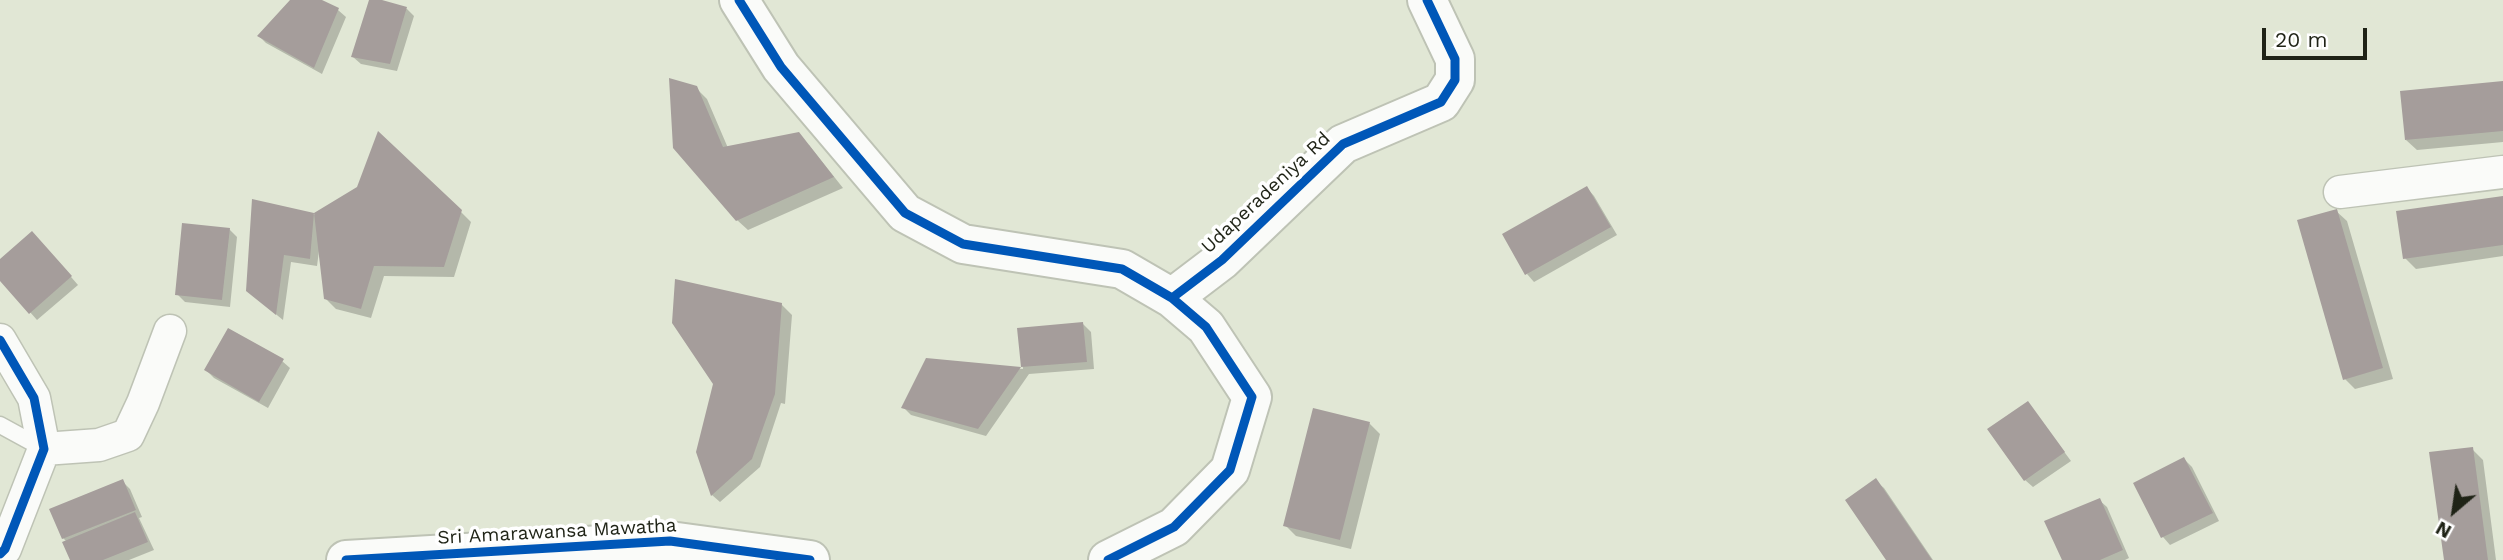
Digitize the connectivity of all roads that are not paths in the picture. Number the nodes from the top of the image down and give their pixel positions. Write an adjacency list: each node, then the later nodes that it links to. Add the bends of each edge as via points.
1 (738, 0): 5 (street, via 782,67 905,213 963,244 1122,269)
2 (1427, 0): 5 (street, Udaperadeniya Rd, via 1455,59 1455,80 1441,102 1343,144 1222,260)
3 (2503, 172): 4 (street)
4 (2340, 192)
5 (1172, 298): 14 (street, via 1206,327 1252,397 1230,470 1174,527)
6 (170, 331): 9 (street, via 128,435 100,444)
7 (0, 340): 9 (street, via 34,398)
8 (0, 425): 9 (lane)
9 (44, 449): 11 (street)
10 (669, 551): 12 (street, Sri Amarawansa Mawatha); 13 (street, Sri Amarawansa Mawatha)
11 (0, 554)
12 (346, 560)
13 (810, 560)
14 (1108, 560)

